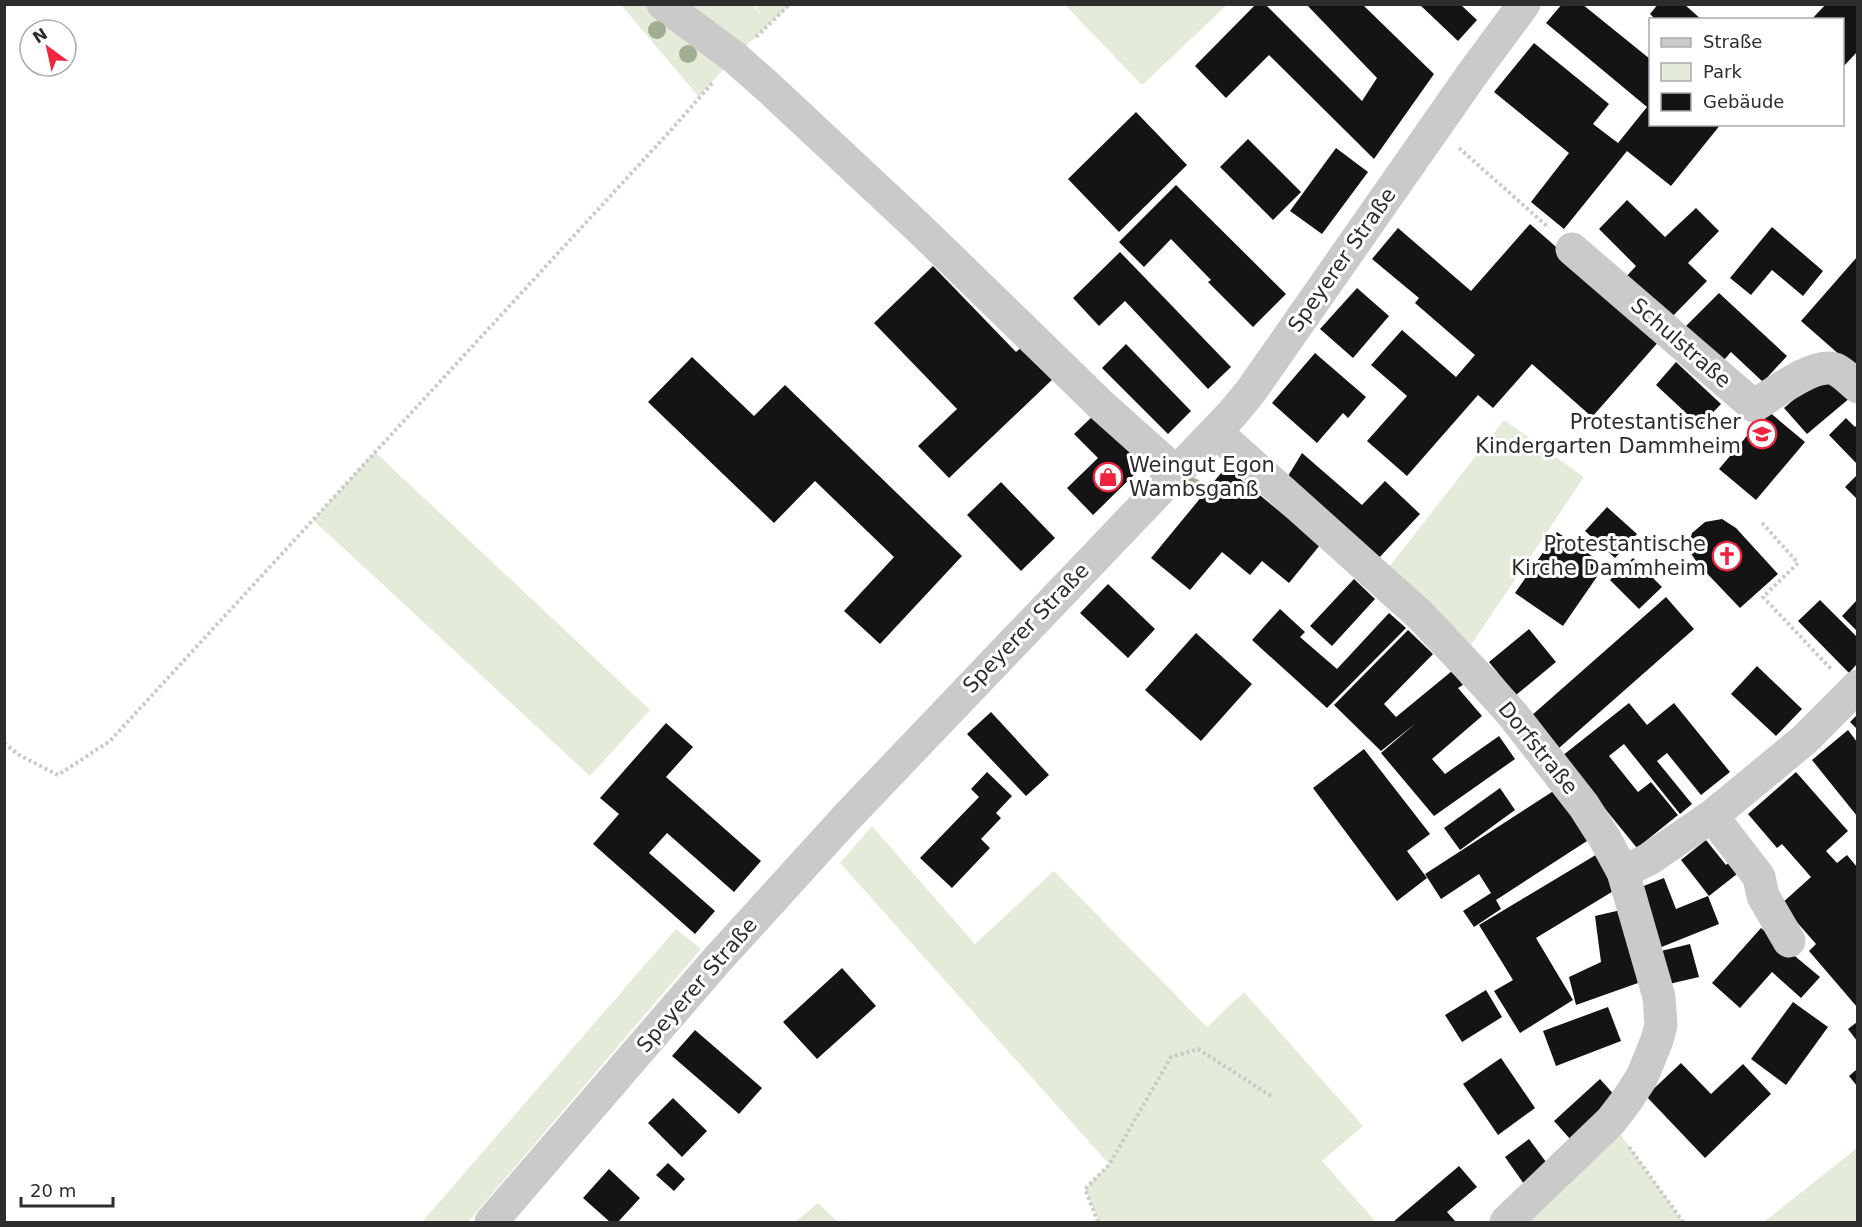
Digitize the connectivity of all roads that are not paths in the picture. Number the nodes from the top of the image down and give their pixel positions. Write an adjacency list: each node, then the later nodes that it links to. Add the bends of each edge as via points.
1 (663, 4): 6 (street, via 734,57)
2 (1524, 4): 5 (street, Speyerer Straße, via 1251,391)
3 (1572, 249): 4 (street, Schulstraße, via 1754,406 1823,368 1836,369)
4 (1857, 387)
5 (1216, 432): 6 (street, Speyerer Straße); 9 (street, Dorfstraße, via 1411,607 1487,686 1584,806)
6 (1176, 472): 11 (street, Speyerer Straße, via 716,960)
7 (1845, 678): 8 (street, via 1804,740)
8 (1712, 816): 9 (street); 10 (street, via 1759,878 1763,896)
9 (1623, 872): 12 (street, Dorfstraße, via 1659,998 1661,1025 1657,1040 1642,1077 1611,1121)
10 (1789, 941)
11 (491, 1222)
12 (1506, 1222)

